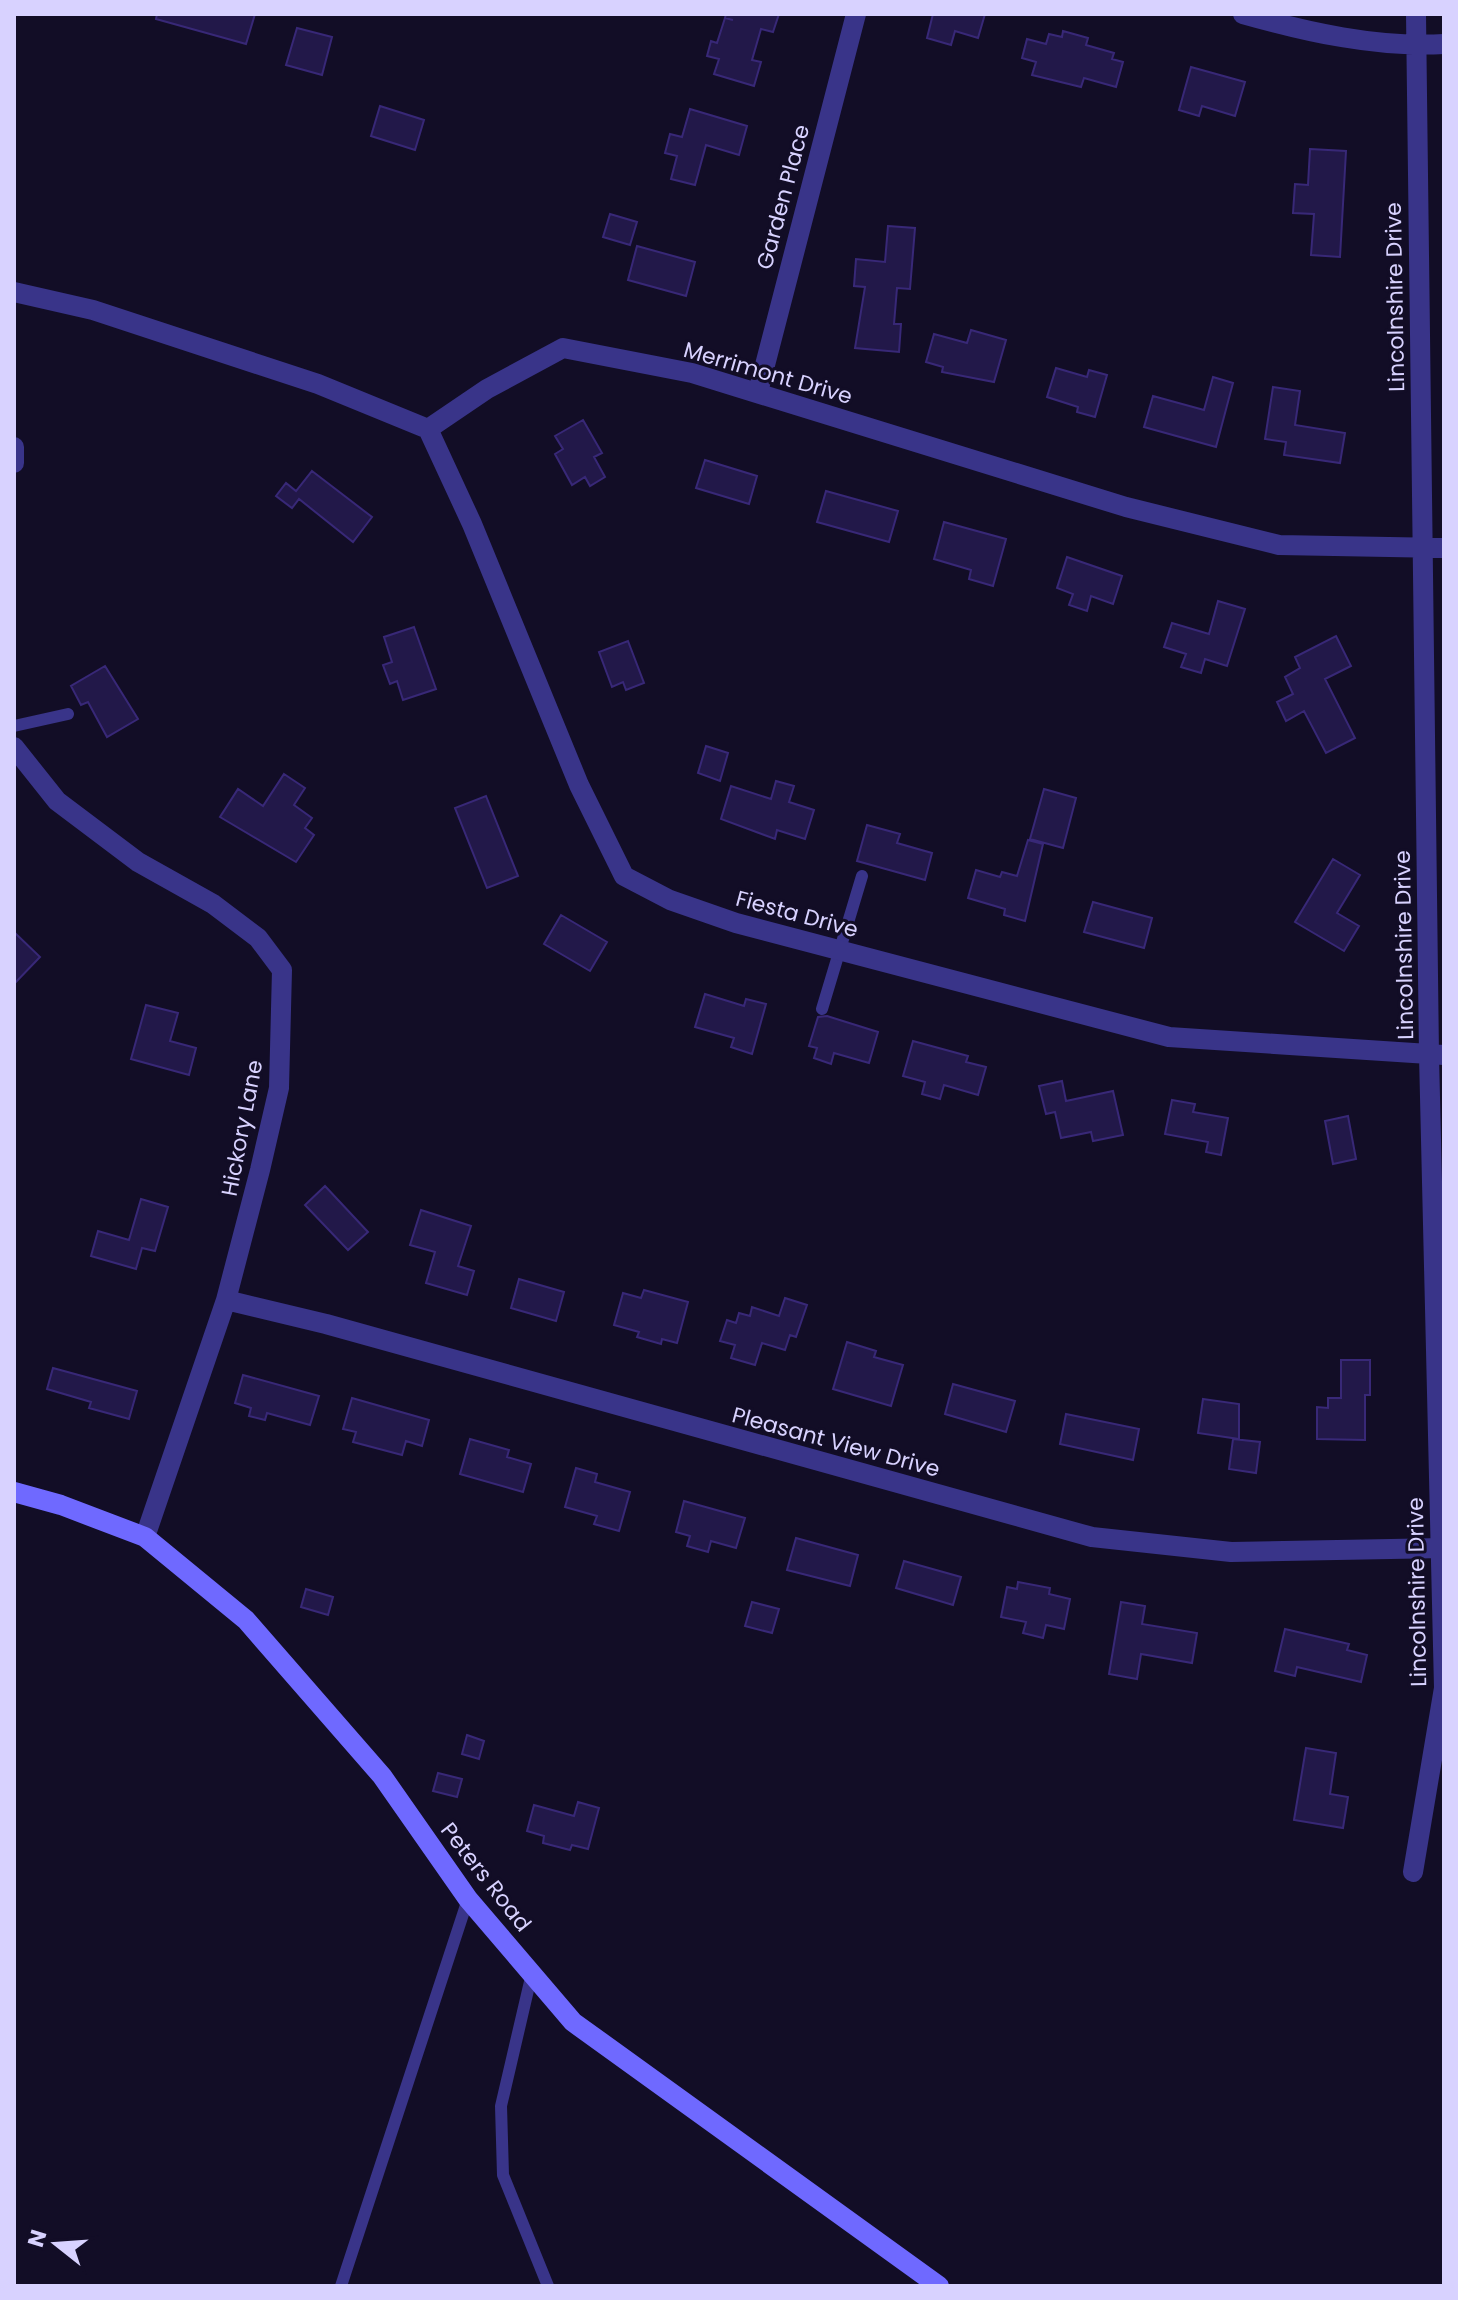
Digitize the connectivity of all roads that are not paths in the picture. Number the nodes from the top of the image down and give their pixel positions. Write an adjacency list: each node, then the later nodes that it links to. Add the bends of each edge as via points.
1 (856, 14): 7 (street, Garden Place)
2 (1243, 14): 5 (street, via 1299,30)
3 (1416, 14): 5 (street, Lincolnshire Drive)
4 (1444, 44): 5 (street)
5 (1417, 45): 12 (street, Lincolnshire Drive)
6 (14, 292): 8 (street, via 93,310 318,384)
7 (758, 392): 8 (street, Merrimont Drive, via 692,373 563,348); 12 (street, Merrimont Drive, via 1126,507 1279,545)
8 (428, 429): 17 (street, Fiesta Drive, via 579,785 624,876 723,919)
9 (14, 447): 10 (street)
10 (14, 463)
11 (1444, 548): 12 (street, Merrimont Drive)
12 (1422, 549): 19 (street, Lincolnshire Drive)
13 (68, 714): 14 (lane)
14 (14, 726)
15 (14, 747): 20 (street, Hickory Lane, via 57,801 138,862 213,904 258,938 282,970 279,1088)
16 (862, 876): 17 (lane)
17 (838, 950): 18 (lane); 19 (street, Fiesta Drive, via 1169,1037)
18 (822, 1009)
19 (1437, 1055): 23 (street, Lincolnshire Drive)
20 (226, 1300): 22 (street, Hickory Lane); 23 (street, Pleasant View Drive, via 1092,1537 1231,1552)
21 (14, 1492): 22 (street, Peters Road)
22 (145, 1537): 25 (street, Peters Road, via 246,1620 316,1697 382,1776)
23 (1442, 1548): 24 (street, Lincolnshire Drive, via 1444,1688)
24 (1413, 1872)
25 (468, 1899): 26 (street, Peters Road); 27 (lane)
26 (532, 1973): 28 (lane, via 501,2106 503,2175); 29 (street, Peters Road, via 573,2022)
27 (341, 2286)
28 (548, 2286)
29 (939, 2286)

